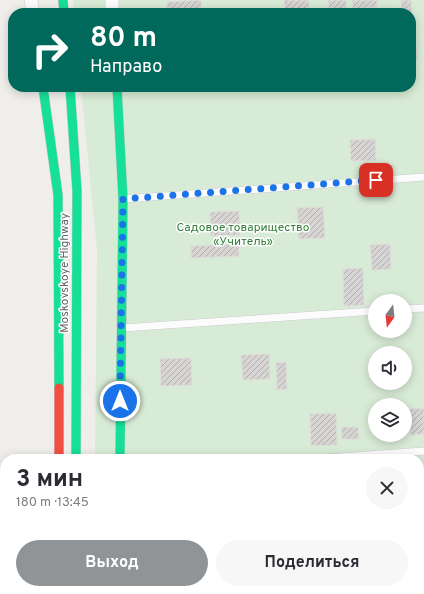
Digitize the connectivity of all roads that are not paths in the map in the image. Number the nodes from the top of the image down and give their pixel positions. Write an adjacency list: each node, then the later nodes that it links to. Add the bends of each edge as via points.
1 (44, 92): 11 (main road, via 58,195)
2 (70, 92): 12 (main road, Moskovskoye Highway, via 77,191)
3 (116, 92): 5 (main road)
4 (424, 177): 5 (lane)
5 (123, 199): 9 (main road)
6 (424, 308): 7 (lane)
7 (412, 309)
8 (368, 311): 9 (lane)
9 (120, 328): 13 (main road)
10 (424, 451): 14 (lane)
11 (59, 454)
12 (76, 454)
13 (120, 454)
14 (382, 454)

